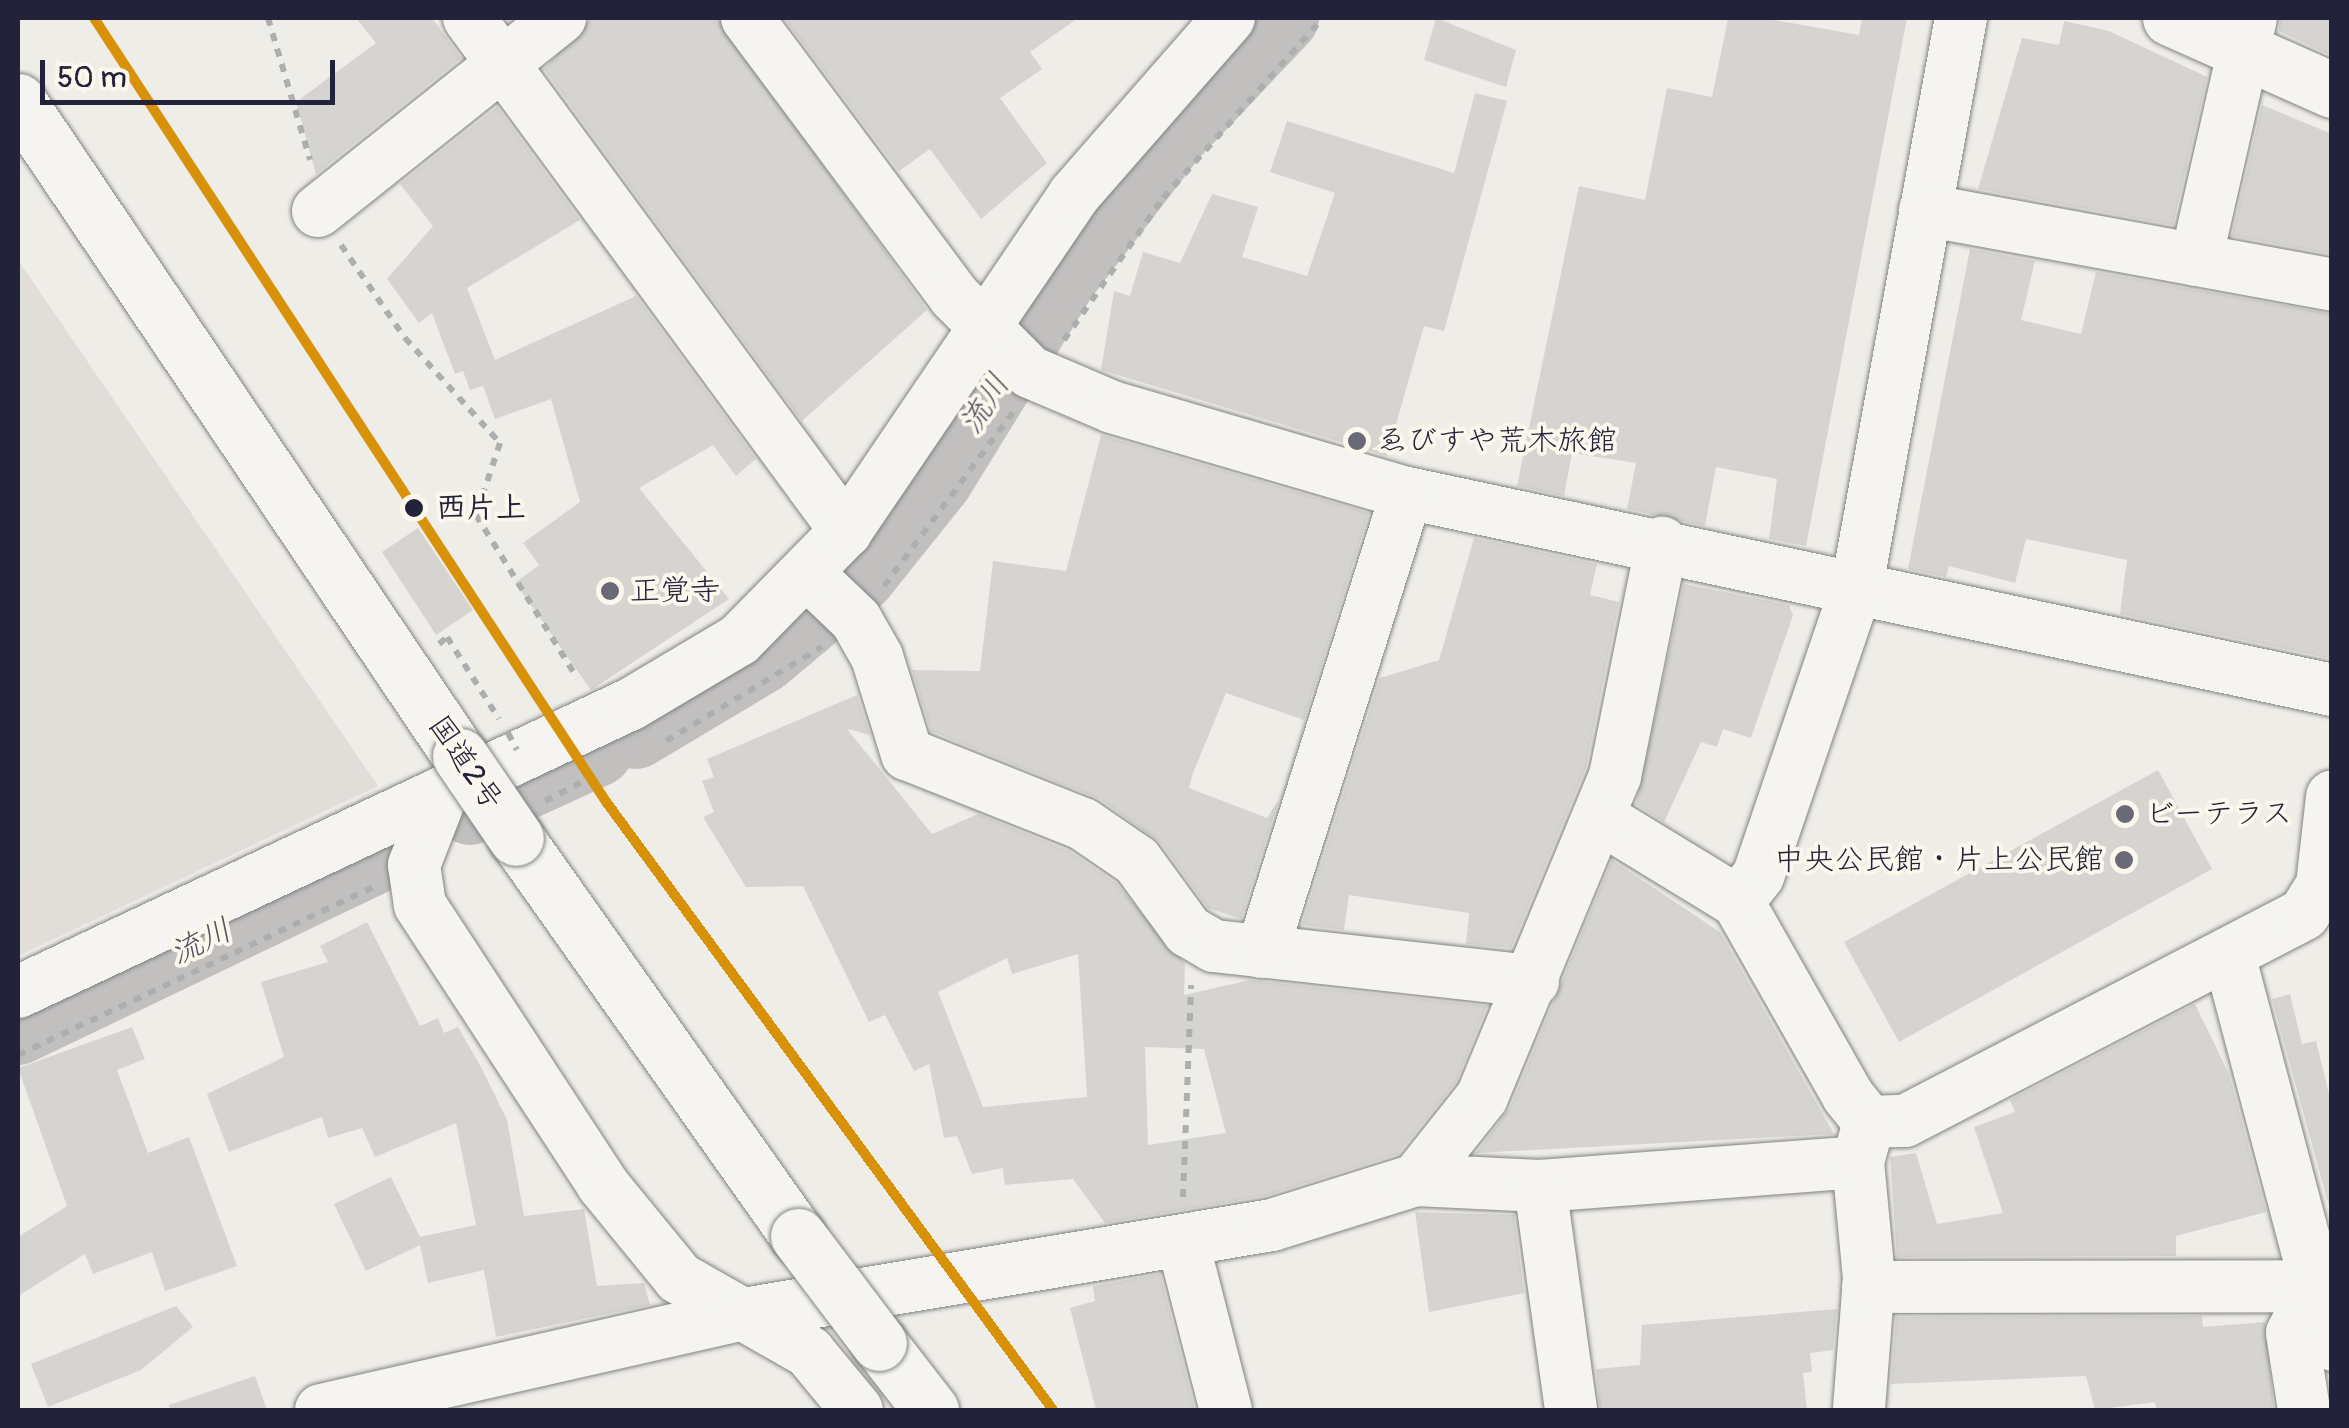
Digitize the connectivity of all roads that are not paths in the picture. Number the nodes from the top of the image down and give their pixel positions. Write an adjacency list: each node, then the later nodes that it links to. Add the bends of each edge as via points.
1 (469, 18): 8 (street)
2 (560, 18): 8 (street)
3 (747, 18): 15 (street)
4 (1229, 18): 15 (street, via 1074,195)
5 (1961, 18): 11 (street)
6 (2170, 18): 7 (highway)
7 (2247, 34): 9 (highway); 13 (street)
8 (500, 64): 12 (street); 17 (street)
9 (2332, 90)
10 (18, 101): 22 (highway, 国道2号)
11 (1925, 210): 13 (street); 19 (street)
12 (318, 212)
13 (2196, 260): 14 (street)
14 (2332, 285)
15 (1003, 349): 16 (street, via 1112,407); 17 (street)
16 (1407, 492): 18 (street); 26 (street)
17 (846, 531): 20 (street)
18 (1662, 543): 19 (street); 24 (street)
19 (1857, 586): 21 (street); 25 (street, via 1758,876)
20 (829, 593): 22 (street, via 602,718); 26 (street, via 877,656 907,754 1083,824 1137,861 1198,936)
21 (2332, 690)
22 (470, 762): 29 (street); 36 (street, via 414,866 420,905 603,1184 679,1278); 40 (highway, 国道2号, bridge, via 516,838 798,1236)
23 (2332, 798): 27 (street, via 2322,885 2304,914)
24 (1599, 817): 25 (street); 28 (street)
25 (1738, 902): 30 (street)
26 (1262, 952): 28 (street)
27 (2229, 955): 30 (street); 34 (street)
28 (1533, 981): 31 (street, via 1482,1097)
29 (18, 992)
30 (1863, 1142): 32 (street); 35 (street)
31 (1416, 1180): 32 (street); 33 (street)
32 (1540, 1186): 42 (street)
33 (1183, 1243): 36 (street); 41 (street)
34 (2316, 1286): 35 (street); 37 (street); 44 (street, via 2292,1333)
35 (1868, 1287): 43 (street)
36 (744, 1314): 38 (street); 39 (street, via 810,1352)
37 (2332, 1345)
38 (321, 1410)
39 (858, 1410)
40 (930, 1410)
41 (1226, 1410)
42 (1571, 1410)
43 (1858, 1410)
44 (2304, 1410)

